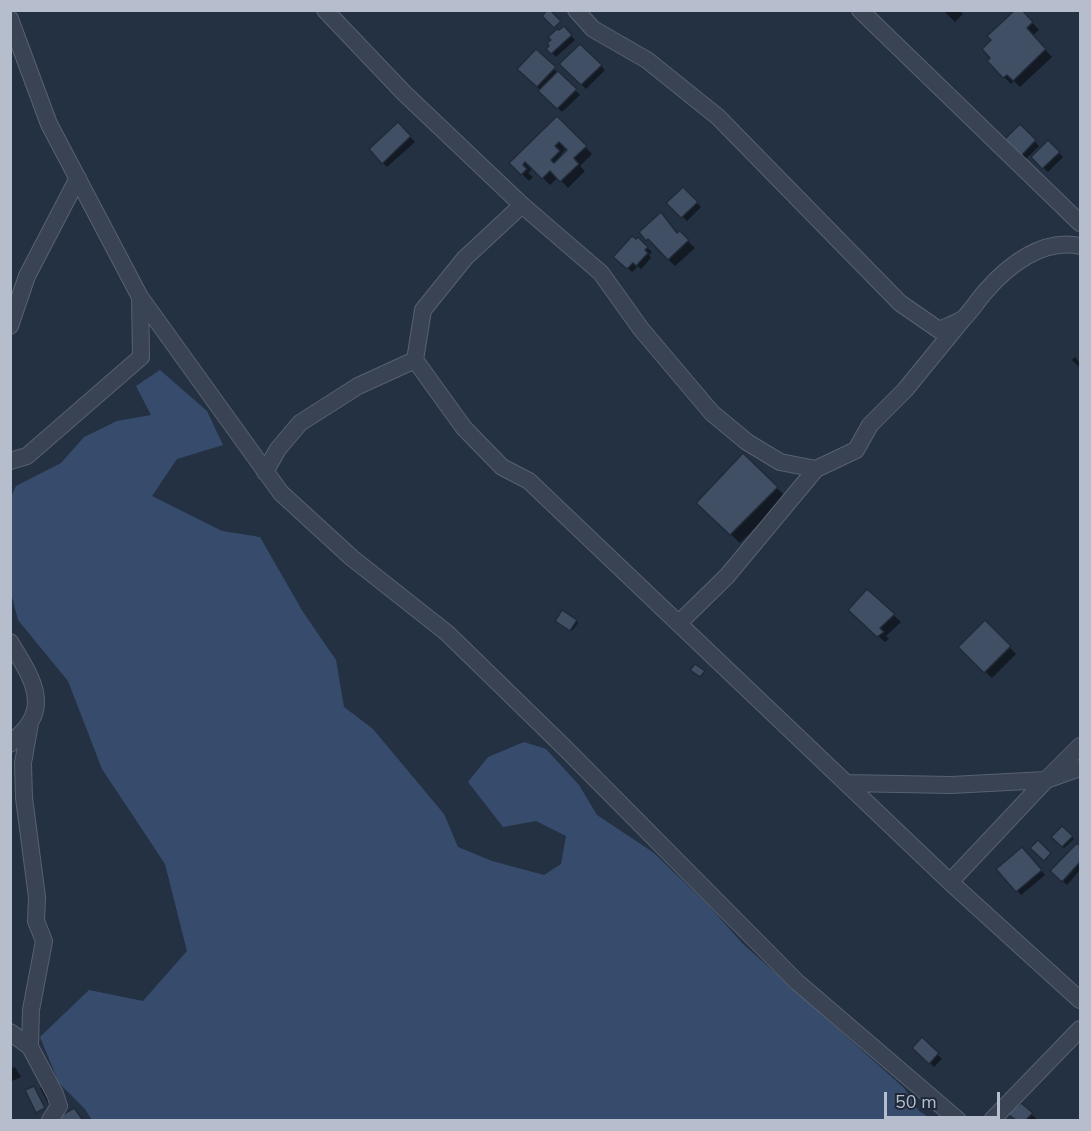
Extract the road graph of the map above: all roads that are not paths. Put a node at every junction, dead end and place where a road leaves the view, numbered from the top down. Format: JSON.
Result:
{"nodes":[{"id":1,"x":325,"y":10,"type":"edge"},
{"id":2,"x":576,"y":10,"type":"edge"},
{"id":3,"x":860,"y":10,"type":"edge"},
{"id":4,"x":10,"y":19,"type":"edge"},
{"id":5,"x":78,"y":178,"type":"junction"},
{"id":6,"x":522,"y":205,"type":"junction"},
{"id":7,"x":1080,"y":223,"type":"edge"},
{"id":8,"x":1080,"y":246,"type":"edge"},
{"id":9,"x":140,"y":297,"type":"junction"},
{"id":10,"x":963,"y":319,"type":"junction"},
{"id":11,"x":10,"y":326,"type":"edge"},
{"id":12,"x":415,"y":360,"type":"junction"},
{"id":13,"x":10,"y":461,"type":"edge"},
{"id":14,"x":816,"y":469,"type":"junction"},
{"id":15,"x":265,"y":472,"type":"junction"},
{"id":16,"x":679,"y":623,"type":"junction"},
{"id":17,"x":10,"y":642,"type":"edge"},
{"id":18,"x":30,"y":723,"type":"junction"},
{"id":19,"x":10,"y":744,"type":"edge"},
{"id":20,"x":1080,"y":746,"type":"edge"},
{"id":21,"x":1080,"y":768,"type":"edge"},
{"id":22,"x":1046,"y":780,"type":"junction"},
{"id":23,"x":846,"y":783,"type":"junction"},
{"id":24,"x":950,"y":882,"type":"junction"},
{"id":25,"x":1080,"y":1000,"type":"edge"},
{"id":26,"x":1080,"y":1029,"type":"edge"},
{"id":27,"x":10,"y":1032,"type":"edge"},
{"id":28,"x":30,"y":1047,"type":"junction"},
{"id":29,"x":50,"y":1120,"type":"edge"},
{"id":30,"x":958,"y":1120,"type":"edge"},
{"id":31,"x":992,"y":1120,"type":"edge"}],
"edges":[{"from":1,"to":6,"type":"street"},
{"from":2,"to":10,"type":"street"},
{"from":3,"to":7,"type":"street"},
{"from":4,"to":5,"type":"street"},
{"from":5,"to":9,"type":"street"},
{"from":5,"to":11,"type":"street"},
{"from":6,"to":12,"type":"street"},
{"from":6,"to":14,"type":"street"},
{"from":8,"to":10,"type":"street"},
{"from":9,"to":13,"type":"street"},
{"from":9,"to":15,"type":"street"},
{"from":10,"to":14,"type":"street"},
{"from":12,"to":15,"type":"street"},
{"from":12,"to":16,"type":"street"},
{"from":14,"to":16,"type":"street"},
{"from":15,"to":30,"type":"street"},
{"from":16,"to":23,"type":"street"},
{"from":17,"to":18,"type":"street"},
{"from":18,"to":19,"type":"street"},
{"from":18,"to":28,"type":"street"},
{"from":20,"to":22,"type":"street"},
{"from":21,"to":22,"type":"street"},
{"from":22,"to":23,"type":"street"},
{"from":22,"to":24,"type":"street"},
{"from":23,"to":24,"type":"street"},
{"from":24,"to":25,"type":"street"},
{"from":26,"to":31,"type":"street"},
{"from":27,"to":28,"type":"street"},
{"from":28,"to":29,"type":"street"}]}
